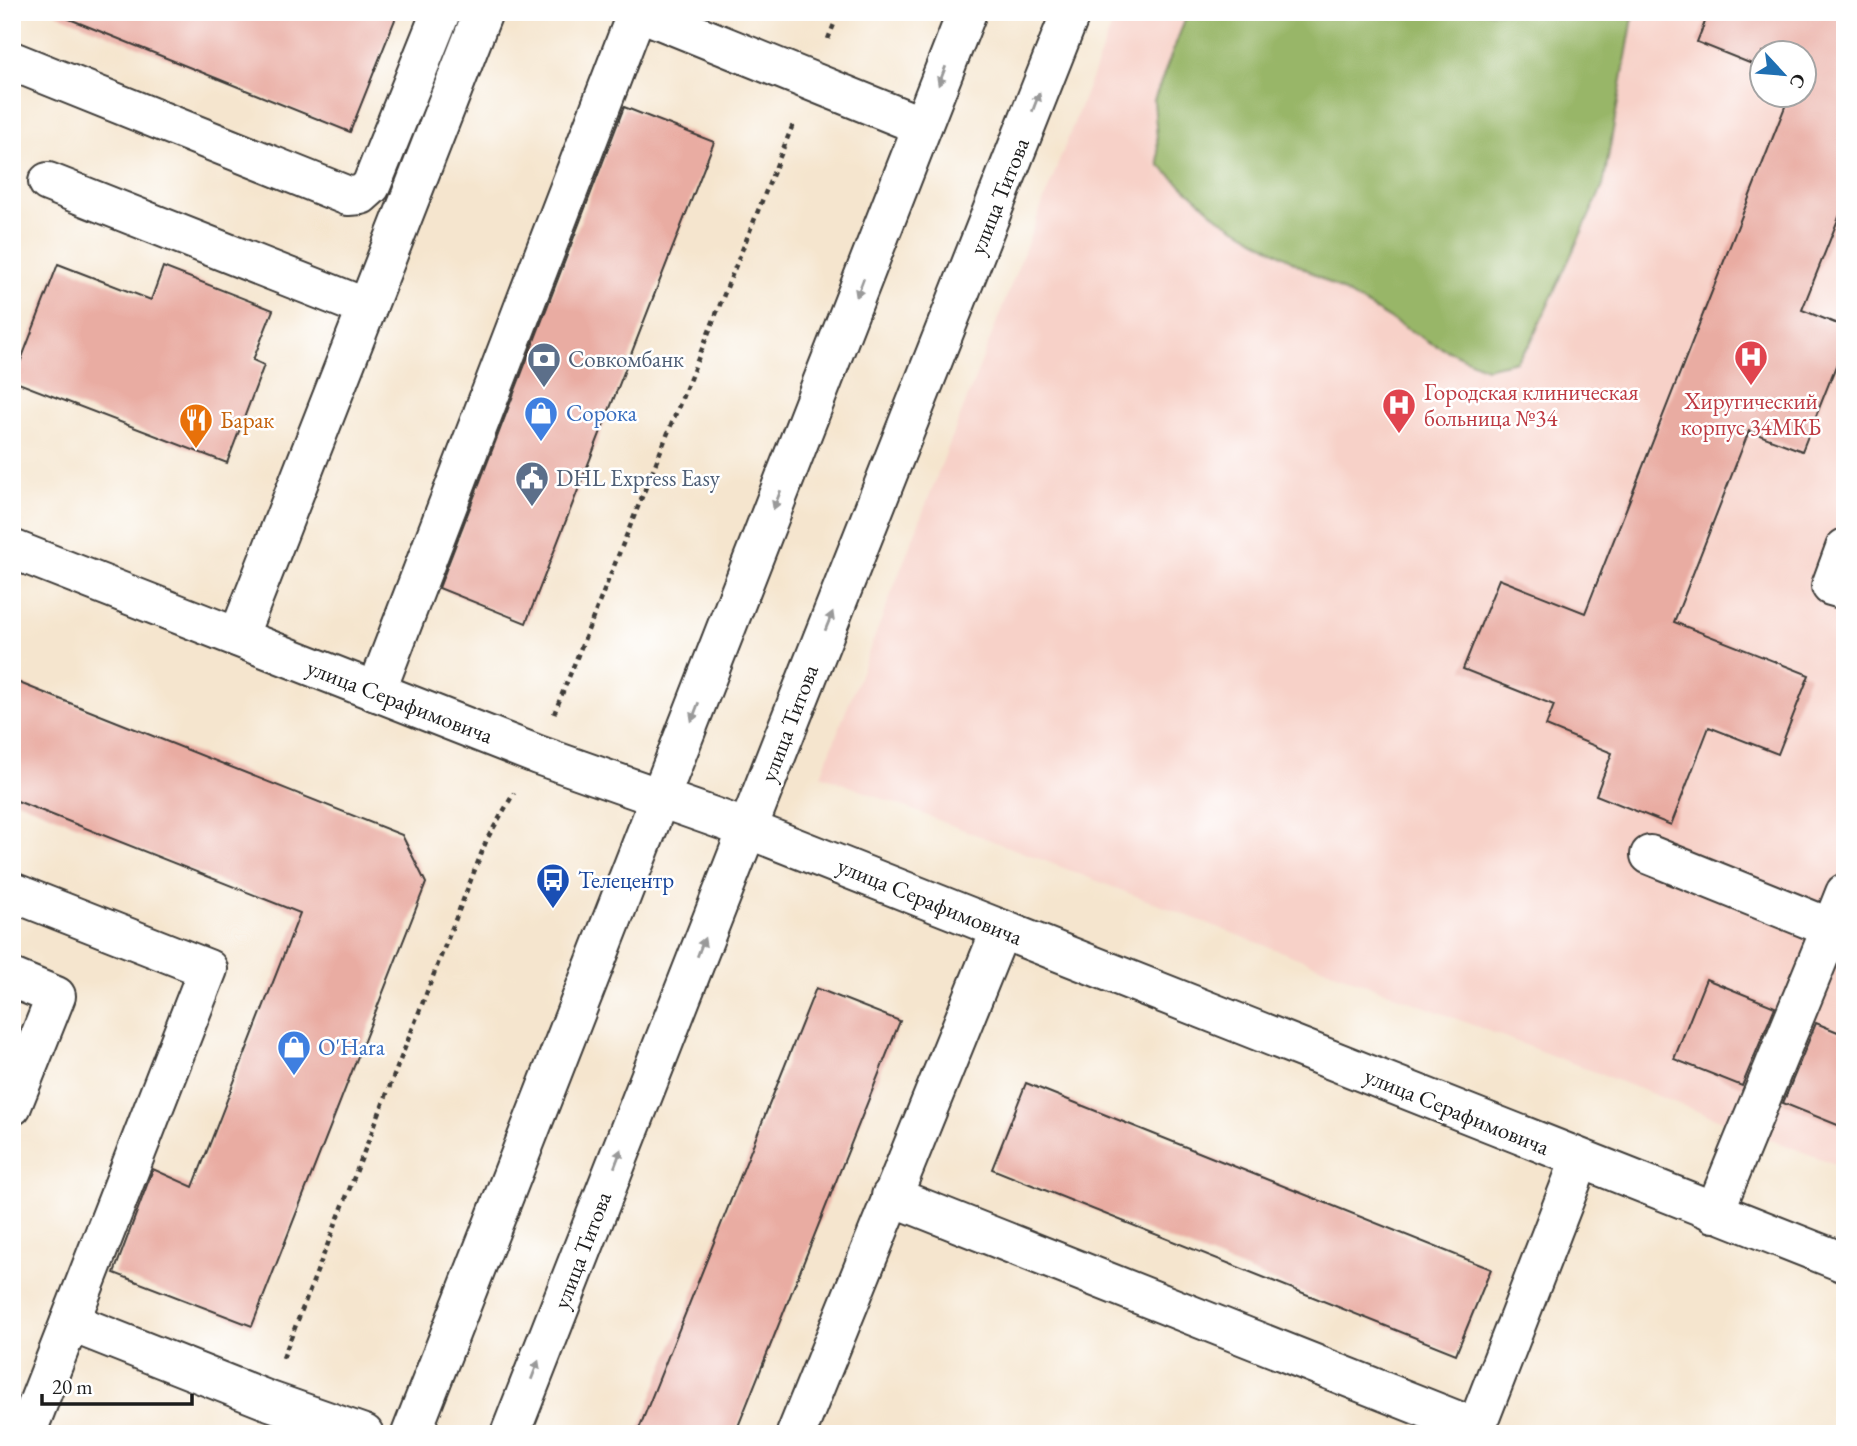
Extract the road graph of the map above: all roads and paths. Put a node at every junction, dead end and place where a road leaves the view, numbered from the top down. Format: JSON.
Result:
{"nodes":[{"id":1,"x":441,"y":12,"type":"edge"},
{"id":2,"x":483,"y":12,"type":"edge"},
{"id":3,"x":638,"y":12,"type":"edge"},
{"id":4,"x":839,"y":12,"type":"edge"},
{"id":5,"x":967,"y":12,"type":"edge"},
{"id":6,"x":1071,"y":12,"type":"edge"},
{"id":7,"x":12,"y":61,"type":"edge"},
{"id":8,"x":811,"y":81,"type":"junction"},
{"id":9,"x":922,"y":126,"type":"junction"},
{"id":10,"x":48,"y":182,"type":"dead end"},
{"id":11,"x":366,"y":308,"type":"junction"},
{"id":12,"x":1845,"y":548,"type":"edge"},
{"id":13,"x":12,"y":549,"type":"edge"},
{"id":14,"x":1845,"y":590,"type":"edge"},
{"id":15,"x":238,"y":637,"type":"junction"},
{"id":16,"x":376,"y":691,"type":"junction"},
{"id":17,"x":538,"y":755,"type":"junction"},
{"id":18,"x":661,"y":798,"type":"junction"},
{"id":19,"x":748,"y":829,"type":"junction"},
{"id":20,"x":1650,"y":855,"type":"dead end"},
{"id":21,"x":12,"y":892,"type":"edge"},
{"id":22,"x":1838,"y":911,"type":"edge"},
{"id":23,"x":1001,"y":929,"type":"junction"},
{"id":24,"x":12,"y":978,"type":"edge"},
{"id":25,"x":12,"y":1106,"type":"edge"},
{"id":26,"x":1580,"y":1160,"type":"junction"},
{"id":27,"x":891,"y":1196,"type":"junction"},
{"id":28,"x":1714,"y":1213,"type":"junction"},
{"id":29,"x":1845,"y":1263,"type":"edge"},
{"id":30,"x":70,"y":1322,"type":"junction"},
{"id":31,"x":267,"y":1400,"type":"junction"},
{"id":32,"x":26,"y":1434,"type":"edge"},
{"id":33,"x":364,"y":1434,"type":"edge"},
{"id":34,"x":411,"y":1434,"type":"edge"},
{"id":35,"x":510,"y":1434,"type":"edge"},
{"id":36,"x":796,"y":1434,"type":"edge"}],
"edges":[{"from":1,"to":7,"type":"main road"},
{"from":2,"to":11,"type":"main road"},
{"from":3,"to":8,"type":"main road"},
{"from":3,"to":16,"type":"main road"},
{"from":4,"to":8,"type":"path"},
{"from":5,"to":9,"type":"main road","one_way":true},
{"from":19,"to":6,"type":"main road","name":"улица Титова","one_way":true},
{"from":8,"to":9,"type":"main road"},
{"from":8,"to":17,"type":"path"},
{"from":9,"to":18,"type":"main road","one_way":true},
{"from":10,"to":11,"type":"main road"},
{"from":11,"to":15,"type":"main road"},
{"from":12,"to":14,"type":"main road"},
{"from":13,"to":15,"type":"main road","name":"улица Серафимовича"},
{"from":15,"to":16,"type":"main road","name":"улица Серафимовича"},
{"from":16,"to":17,"type":"main road","name":"улица Серафимовича"},
{"from":17,"to":18,"type":"main road","name":"улица Серафимовича"},
{"from":17,"to":31,"type":"path"},
{"from":18,"to":19,"type":"main road","name":"улица Серафимовича"},
{"from":18,"to":34,"type":"main road"},
{"from":19,"to":23,"type":"main road","name":"улица Серафимовича"},
{"from":35,"to":19,"type":"main road","name":"улица Титова","one_way":true},
{"from":20,"to":22,"type":"main road"},
{"from":21,"to":30,"type":"main road"},
{"from":22,"to":28,"type":"main road"},
{"from":23,"to":26,"type":"main road","name":"улица Серафимовича"},
{"from":23,"to":27,"type":"main road"},
{"from":24,"to":25,"type":"main road"},
{"from":26,"to":27,"type":"main road"},
{"from":26,"to":28,"type":"main road","name":"улица Серафимовича"},
{"from":27,"to":36,"type":"main road"},
{"from":28,"to":29,"type":"main road","name":"улица Серафимовича"},
{"from":30,"to":31,"type":"main road"},
{"from":30,"to":32,"type":"main road"},
{"from":31,"to":33,"type":"main road"}]}
